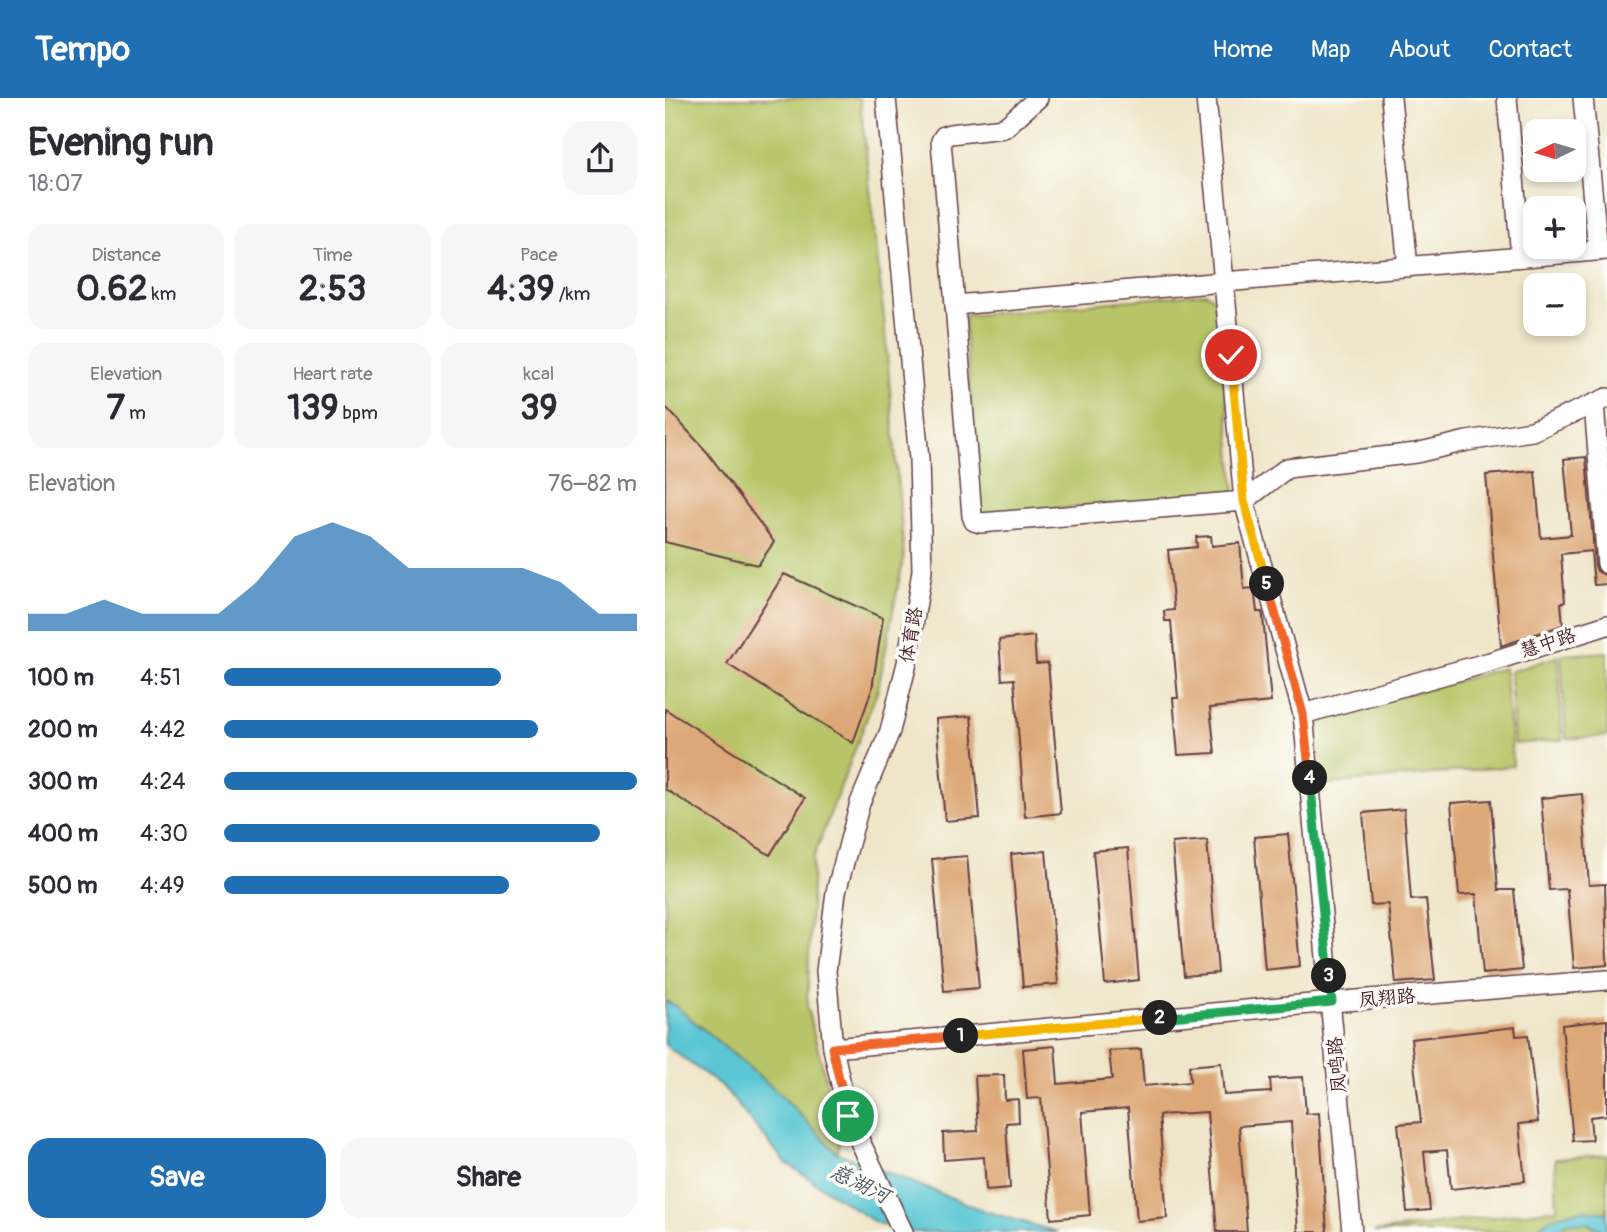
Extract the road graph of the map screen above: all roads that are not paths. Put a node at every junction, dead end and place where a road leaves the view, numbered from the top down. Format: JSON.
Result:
{"nodes":[{"id":1,"x":886,"y":98,"type":"edge"},
{"id":2,"x":1038,"y":98,"type":"edge"},
{"id":3,"x":1206,"y":98,"type":"edge"},
{"id":4,"x":1391,"y":98,"type":"edge"},
{"id":5,"x":1507,"y":98,"type":"edge"},
{"id":6,"x":1583,"y":98,"type":"edge"},
{"id":7,"x":1602,"y":251,"type":"edge"},
{"id":8,"x":1521,"y":257,"type":"junction"},
{"id":9,"x":1408,"y":267,"type":"junction"},
{"id":10,"x":1224,"y":282,"type":"junction"},
{"id":11,"x":955,"y":306,"type":"junction"},
{"id":12,"x":1600,"y":401,"type":"edge"},
{"id":13,"x":1244,"y":501,"type":"junction"},
{"id":14,"x":1607,"y":564,"type":"edge"},
{"id":15,"x":1607,"y":625,"type":"edge"},
{"id":16,"x":1303,"y":714,"type":"junction"},
{"id":17,"x":1607,"y":980,"type":"edge"},
{"id":18,"x":1332,"y":1002,"type":"junction"},
{"id":19,"x":832,"y":1048,"type":"junction"},
{"id":20,"x":903,"y":1232,"type":"edge"},
{"id":21,"x":1352,"y":1232,"type":"edge"}],
"edges":[{"from":1,"to":19,"type":"street","name":"体育路"},
{"from":2,"to":11,"type":"street"},
{"from":3,"to":10,"type":"street","name":"凤鸣路"},
{"from":4,"to":9,"type":"street"},
{"from":5,"to":8,"type":"street"},
{"from":6,"to":7,"type":"street"},
{"from":7,"to":8,"type":"street"},
{"from":8,"to":9,"type":"street"},
{"from":9,"to":10,"type":"street"},
{"from":10,"to":11,"type":"street"},
{"from":10,"to":13,"type":"street","name":"凤鸣路"},
{"from":11,"to":13,"type":"street"},
{"from":12,"to":13,"type":"street"},
{"from":12,"to":14,"type":"street"},
{"from":13,"to":16,"type":"street","name":"凤鸣路"},
{"from":15,"to":16,"type":"street","name":"慧中路"},
{"from":16,"to":18,"type":"street","name":"凤鸣路"},
{"from":17,"to":18,"type":"street","name":"凤翔路"},
{"from":18,"to":19,"type":"street","name":"凤翔路"},
{"from":18,"to":21,"type":"street","name":"凤鸣路"},
{"from":19,"to":20,"type":"street","name":"体育路"}]}
